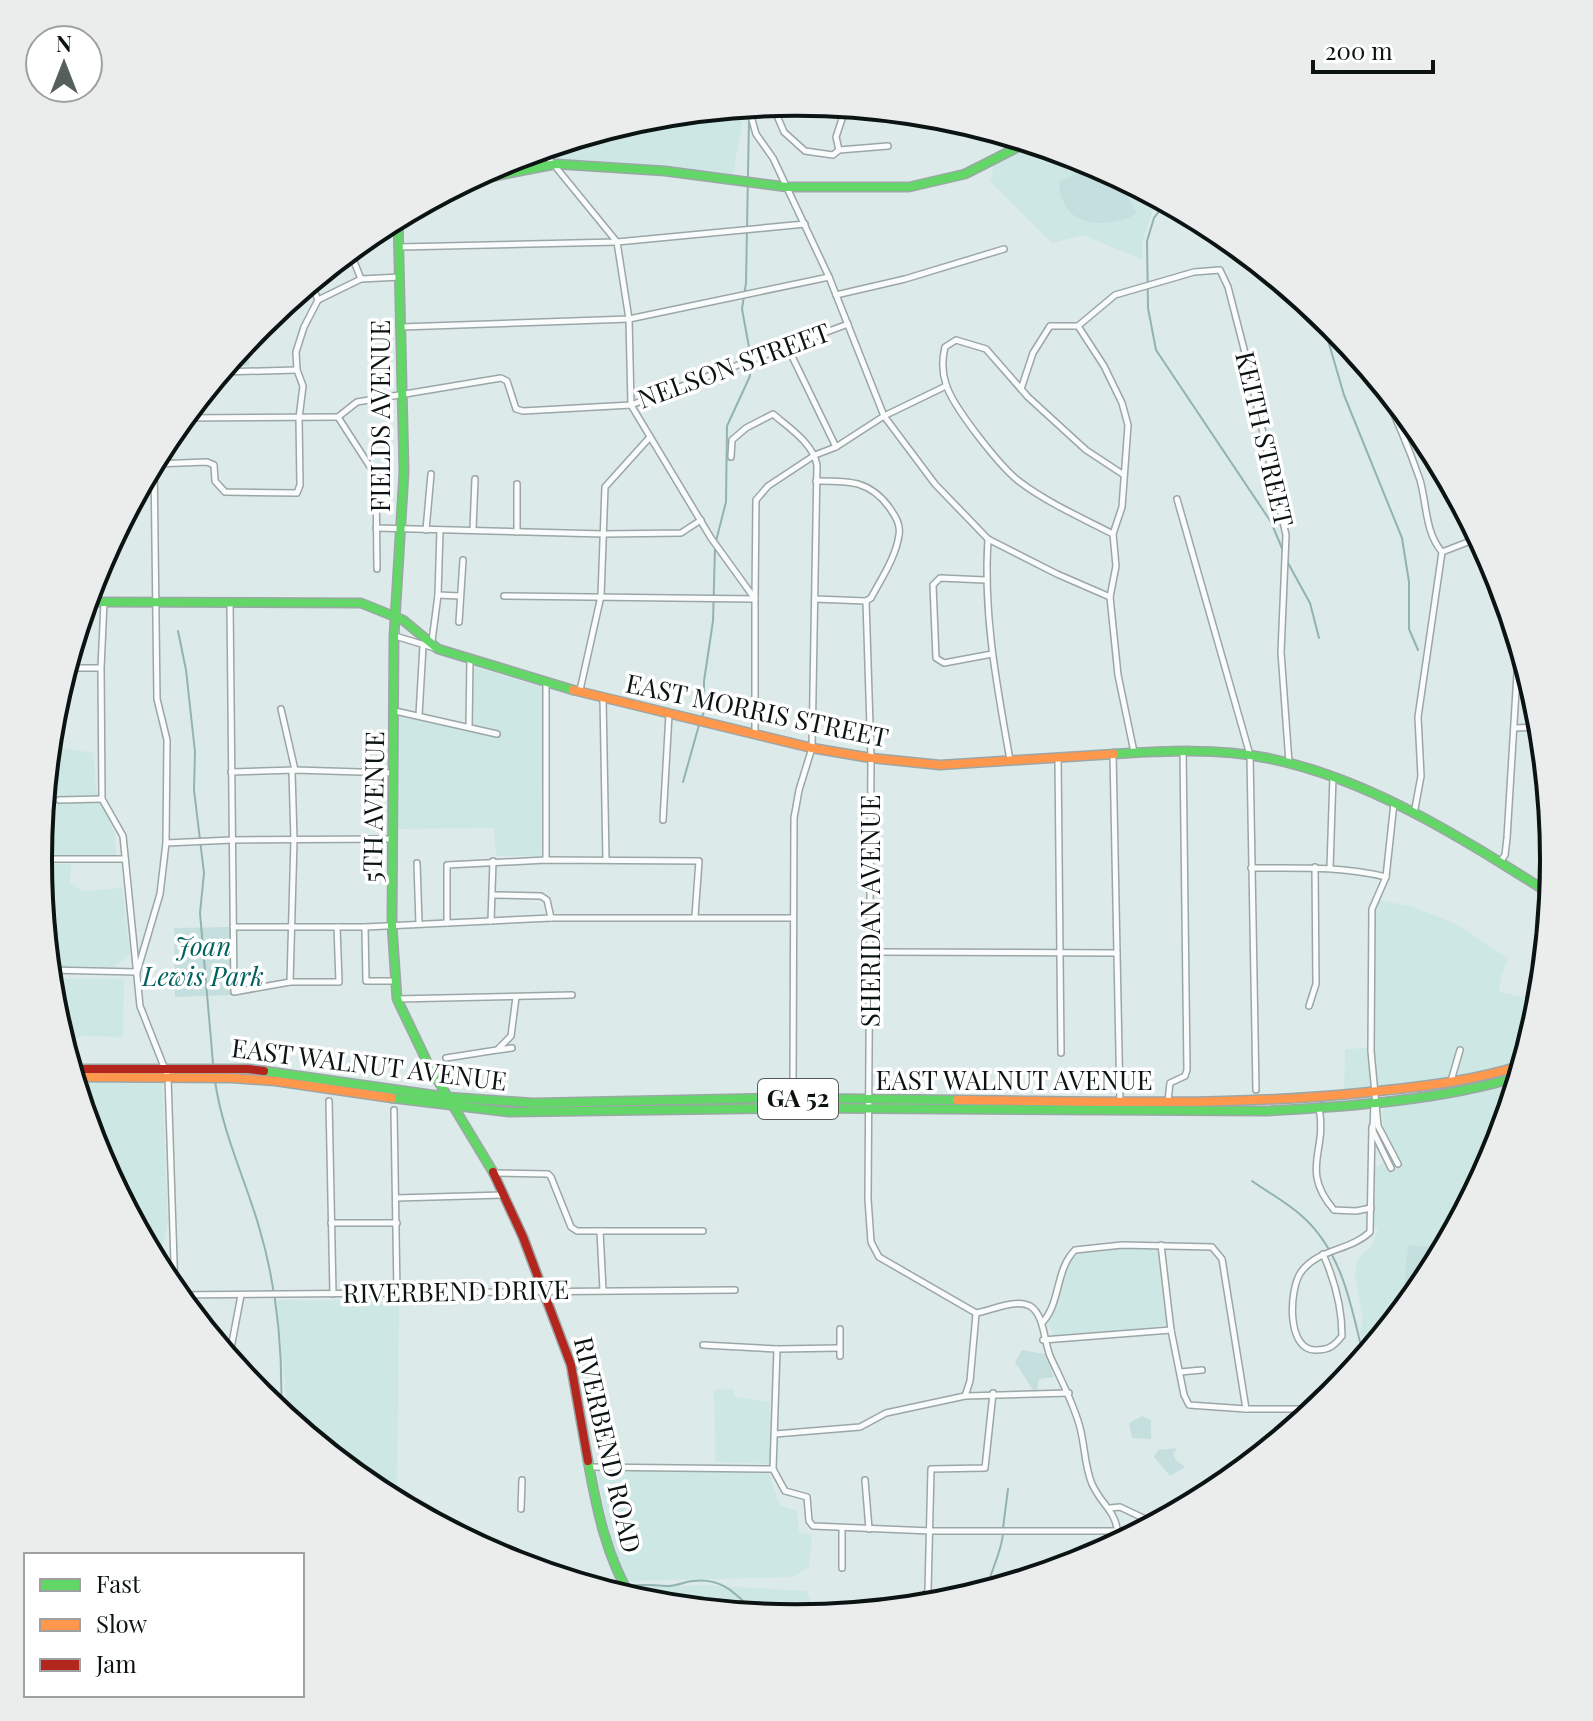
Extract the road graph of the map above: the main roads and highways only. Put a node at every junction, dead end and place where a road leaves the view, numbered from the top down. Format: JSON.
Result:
{"nodes":[{"id":1,"x":1015,"y":149,"type":"edge"},
{"id":2,"x":514,"y":172,"type":"edge"},
{"id":3,"x":399,"y":231,"type":"edge"},
{"id":4,"x":99,"y":602,"type":"edge"},
{"id":5,"x":394,"y":615,"type":"junction"},
{"id":6,"x":1540,"y":887,"type":"edge"},
{"id":7,"x":397,"y":999,"type":"joint"},
{"id":8,"x":1511,"y":1068,"type":"edge"},
{"id":9,"x":82,"y":1069,"type":"edge"},
{"id":10,"x":166,"y":1072,"type":"junction"},
{"id":11,"x":84,"y":1076,"type":"edge"},
{"id":12,"x":1507,"y":1081,"type":"edge"},
{"id":13,"x":447,"y":1097,"type":"junction"},
{"id":14,"x":1374,"y":1097,"type":"junction"},
{"id":15,"x":709,"y":1099,"type":"junction"},
{"id":16,"x":870,"y":1105,"type":"junction"},
{"id":17,"x":454,"y":1107,"type":"junction"},
{"id":18,"x":1120,"y":1107,"type":"junction"},
{"id":19,"x":709,"y":1109,"type":"junction"},
{"id":20,"x":623,"y":1584,"type":"edge"}],
"edges":[{"from":1,"to":2,"type":"main road"},
{"from":3,"to":5,"type":"main road","name":"FIELDS AVENUE"},
{"from":4,"to":5,"type":"main road","name":"EAST MORRIS STREET"},
{"from":5,"to":6,"type":"main road","name":"EAST MORRIS STREET"},
{"from":5,"to":7,"type":"main road","name":"5TH AVENUE"},
{"from":7,"to":13,"type":"main road","name":"RIVERBEND ROAD"},
{"from":8,"to":14,"type":"main road","name":"EAST WALNUT AVENUE","number":"GA 52"},
{"from":9,"to":10,"type":"main road","name":"EAST WALNUT AVENUE","number":"GA 52"},
{"from":10,"to":11,"type":"main road","name":"EAST WALNUT AVENUE","number":"GA 52"},
{"from":10,"to":13,"type":"main road","name":"EAST WALNUT AVENUE","number":"GA 52"},
{"from":10,"to":17,"type":"main road","name":"EAST WALNUT AVENUE","number":"GA 52"},
{"from":12,"to":14,"type":"main road","name":"EAST WALNUT AVENUE","number":"GA 52"},
{"from":13,"to":15,"type":"main road","name":"EAST WALNUT AVENUE","number":"GA 52"},
{"from":13,"to":17,"type":"main road","name":"RIVERBEND ROAD"},
{"from":14,"to":18,"type":"main road","name":"EAST WALNUT AVENUE","number":"GA 52"},
{"from":14,"to":18,"type":"main road","name":"EAST WALNUT AVENUE","number":"GA 52"},
{"from":15,"to":16,"type":"main road","name":"EAST WALNUT AVENUE","number":"GA 52"},
{"from":15,"to":19,"type":"main road"},
{"from":16,"to":18,"type":"main road","name":"EAST WALNUT AVENUE","number":"GA 52"},
{"from":16,"to":19,"type":"main road","name":"EAST WALNUT AVENUE","number":"GA 52"},
{"from":17,"to":19,"type":"main road","name":"EAST WALNUT AVENUE","number":"GA 52"},
{"from":17,"to":20,"type":"main road","name":"RIVERBEND ROAD"}]}
